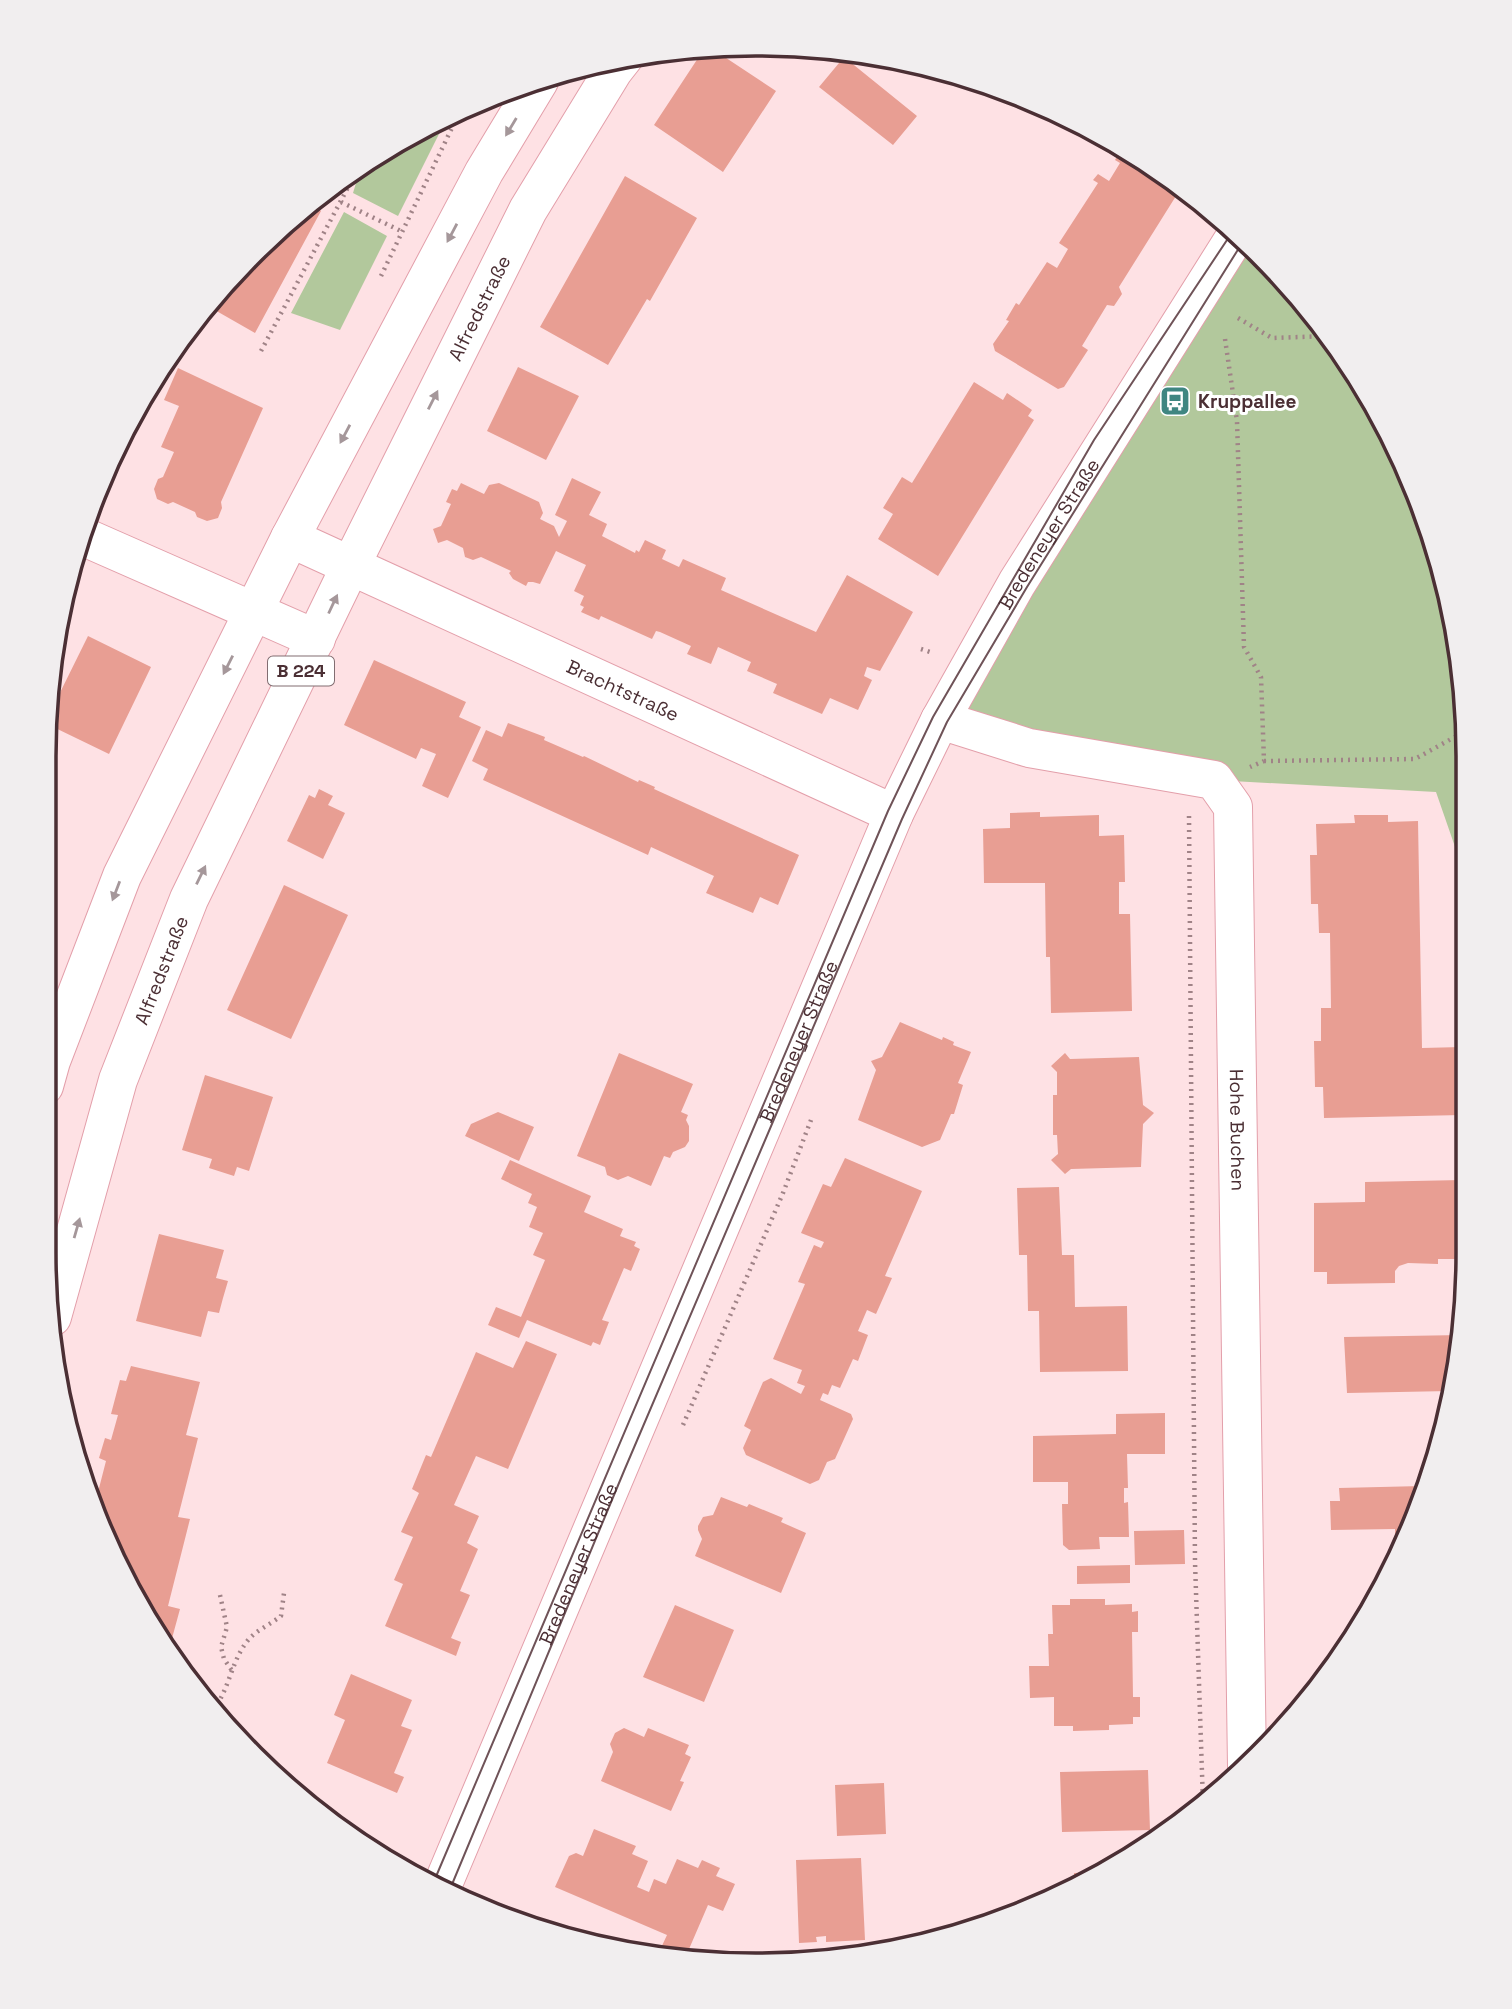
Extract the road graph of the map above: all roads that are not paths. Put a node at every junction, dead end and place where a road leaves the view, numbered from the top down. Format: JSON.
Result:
{"nodes":[{"id":1,"x":613,"y":70,"type":"edge"},
{"id":2,"x":532,"y":93,"type":"edge"},
{"id":3,"x":1232,"y":243,"type":"edge"},
{"id":4,"x":290,"y":538,"type":"junction"},
{"id":5,"x":90,"y":540,"type":"edge"},
{"id":6,"x":350,"y":567,"type":"junction"},
{"id":7,"x":255,"y":611,"type":"junction"},
{"id":8,"x":316,"y":639,"type":"junction"},
{"id":9,"x":940,"y":720,"type":"junction"},
{"id":10,"x":894,"y":814,"type":"junction"},
{"id":11,"x":56,"y":1048,"type":"edge"},
{"id":12,"x":57,"y":1299,"type":"edge"},
{"id":13,"x":1247,"y":1752,"type":"edge"},
{"id":14,"x":445,"y":1880,"type":"edge"}],
"edges":[{"from":6,"to":1,"type":"street","name":"Alfredstraße","number":"B 224","one_way":true},
{"from":2,"to":4,"type":"street","one_way":true},
{"from":3,"to":9,"type":"street","name":"Bredeneyer Straße"},
{"from":4,"to":6,"type":"street"},
{"from":4,"to":7,"type":"street"},
{"from":5,"to":7,"type":"street"},
{"from":8,"to":6,"type":"street","name":"Alfredstraße","number":"B 224","one_way":true},
{"from":6,"to":10,"type":"street","name":"Brachtstraße"},
{"from":7,"to":8,"type":"street"},
{"from":7,"to":11,"type":"street","one_way":true},
{"from":12,"to":8,"type":"street","name":"Alfredstraße","number":"B 224","one_way":true},
{"from":9,"to":10,"type":"street","name":"Bredeneyer Straße"},
{"from":9,"to":13,"type":"street","name":"Hohe Buchen"},
{"from":10,"to":14,"type":"street","name":"Bredeneyer Straße"}]}
